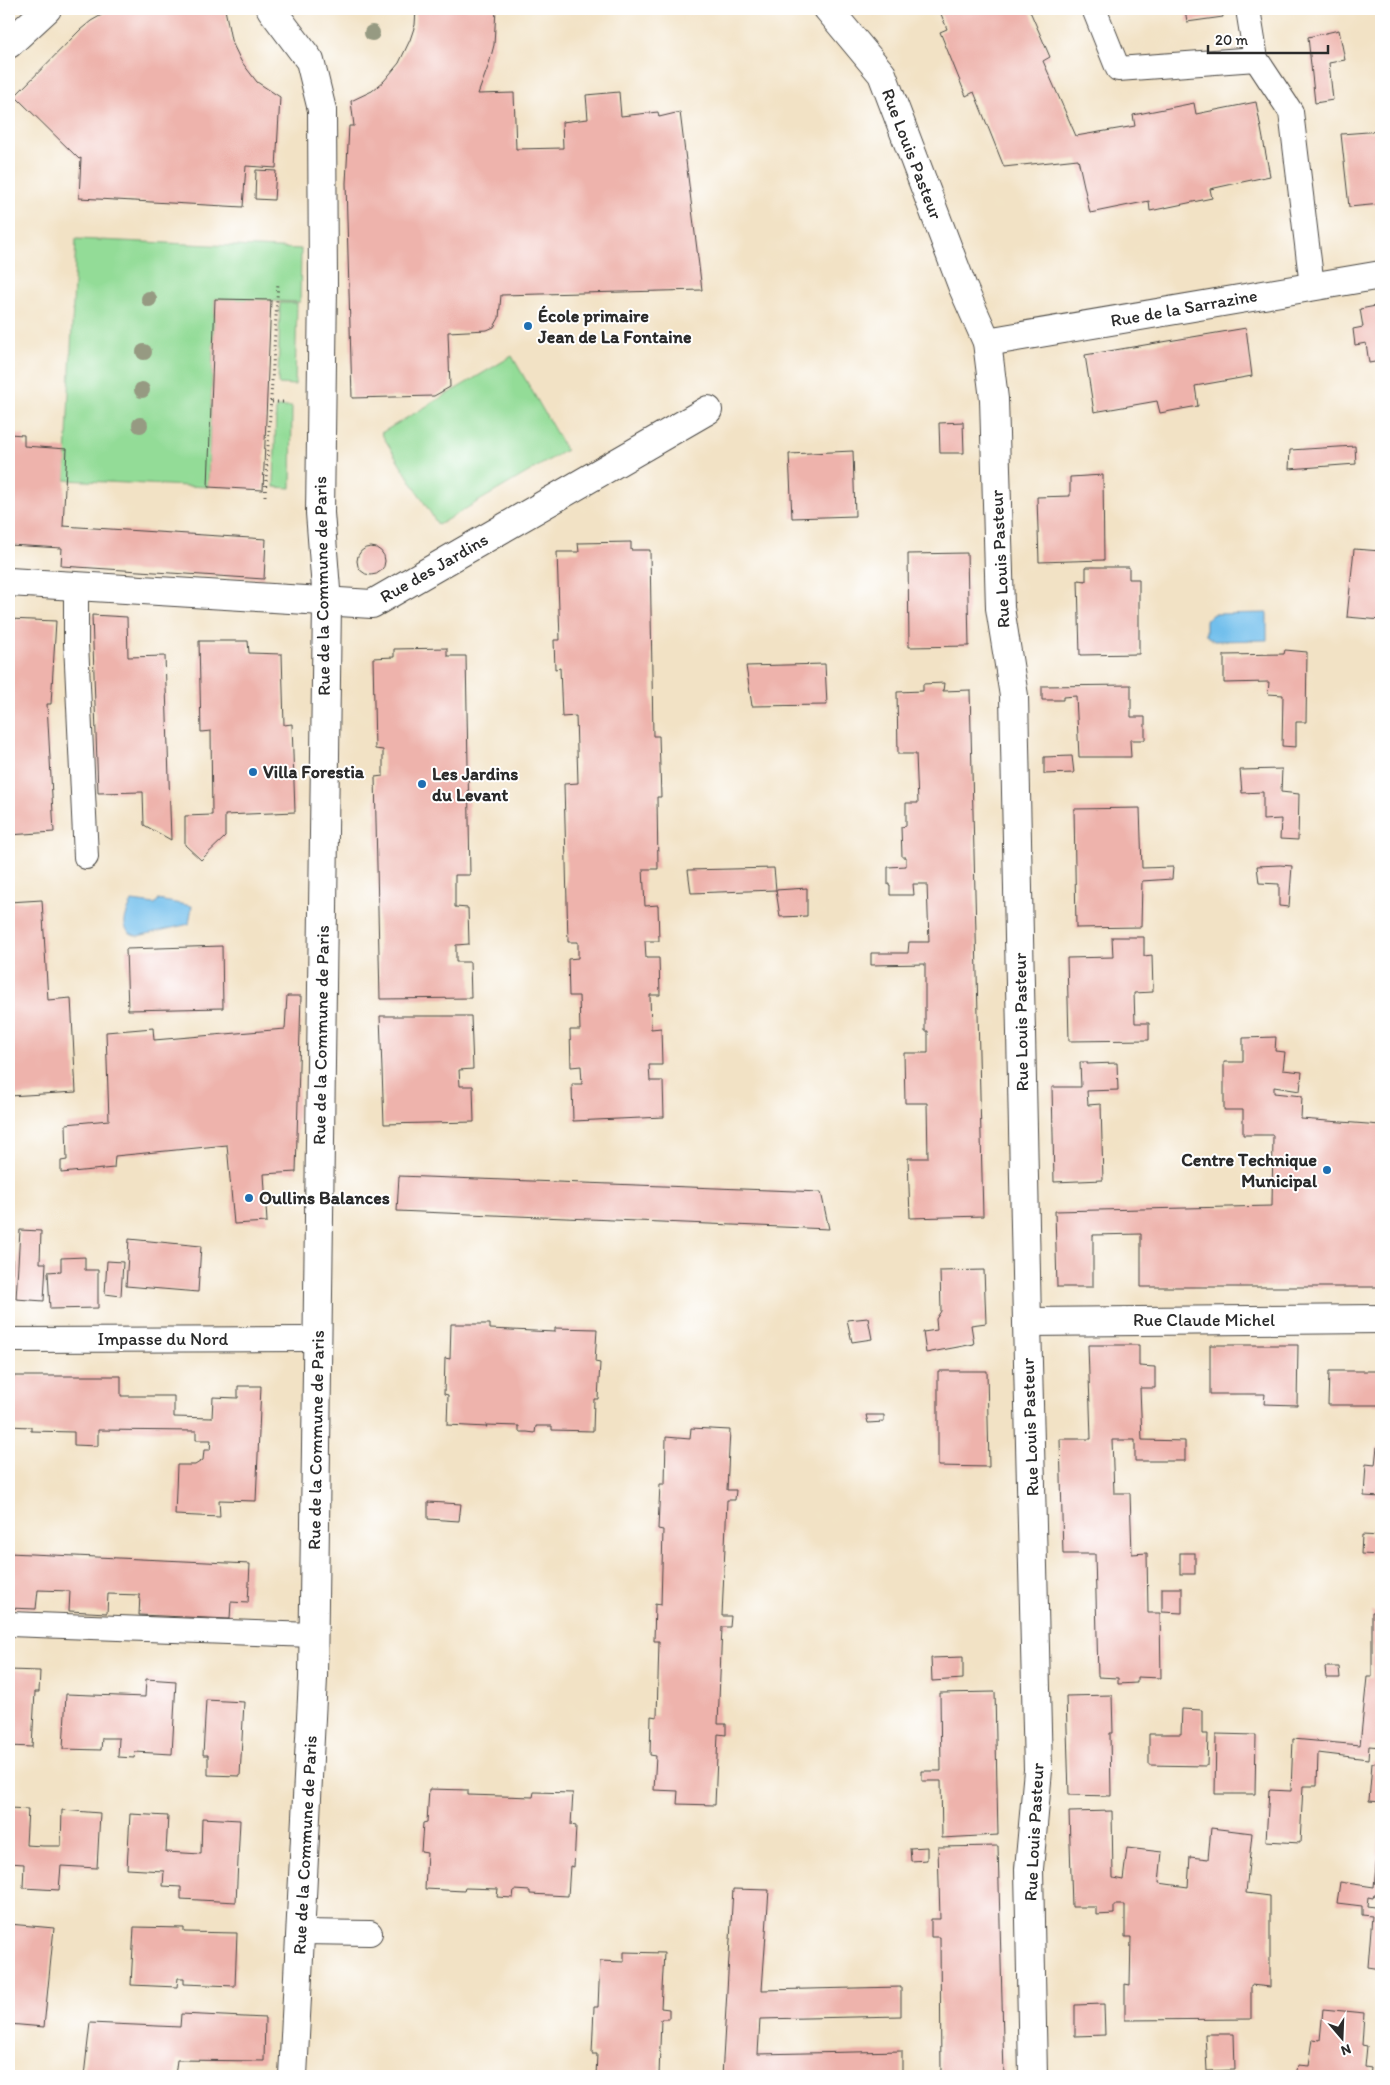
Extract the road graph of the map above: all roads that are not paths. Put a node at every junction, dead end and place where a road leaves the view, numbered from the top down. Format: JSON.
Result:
{"nodes":[{"id":1,"x":47,"y":9,"type":"edge"},
{"id":2,"x":271,"y":9,"type":"edge"},
{"id":3,"x":828,"y":9,"type":"edge"},
{"id":4,"x":1094,"y":9,"type":"edge"},
{"id":5,"x":1248,"y":9,"type":"edge"},
{"id":6,"x":9,"y":44,"type":"edge"},
{"id":7,"x":1256,"y":59,"type":"junction"},
{"id":8,"x":1381,"y":275,"type":"edge"},
{"id":9,"x":1312,"y":286,"type":"junction"},
{"id":10,"x":987,"y":342,"type":"junction"},
{"id":11,"x":708,"y":410,"type":"dead end"},
{"id":12,"x":9,"y":582,"type":"edge"},
{"id":13,"x":76,"y":586,"type":"junction"},
{"id":14,"x":327,"y":602,"type":"junction"},
{"id":15,"x":86,"y":856,"type":"dead end"},
{"id":16,"x":1381,"y":1319,"type":"edge"},
{"id":17,"x":1027,"y":1322,"type":"junction"},
{"id":18,"x":317,"y":1339,"type":"junction"},
{"id":19,"x":9,"y":1340,"type":"edge"},
{"id":20,"x":9,"y":1624,"type":"edge"},
{"id":21,"x":313,"y":1635,"type":"junction"},
{"id":22,"x":301,"y":1932,"type":"junction"},
{"id":23,"x":370,"y":1933,"type":"dead end"},
{"id":24,"x":293,"y":2076,"type":"edge"},
{"id":25,"x":1033,"y":2076,"type":"edge"}],
"edges":[{"from":1,"to":6,"type":"street"},
{"from":2,"to":14,"type":"street","name":"Rue de la Commune de Paris"},
{"from":3,"to":10,"type":"street","name":"Rue Louis Pasteur"},
{"from":4,"to":7,"type":"lane"},
{"from":5,"to":7,"type":"lane"},
{"from":7,"to":9,"type":"lane"},
{"from":8,"to":9,"type":"street","name":"Rue de la Sarrazine"},
{"from":9,"to":10,"type":"street","name":"Rue de la Sarrazine"},
{"from":10,"to":17,"type":"street","name":"Rue Louis Pasteur"},
{"from":11,"to":14,"type":"street","name":"Rue des Jardins"},
{"from":12,"to":13,"type":"street","name":"Rue des Jardins"},
{"from":13,"to":14,"type":"street","name":"Rue des Jardins"},
{"from":13,"to":15,"type":"lane"},
{"from":14,"to":18,"type":"street","name":"Rue de la Commune de Paris"},
{"from":16,"to":17,"type":"street","name":"Rue Claude Michel"},
{"from":17,"to":25,"type":"street","name":"Rue Louis Pasteur"},
{"from":18,"to":19,"type":"lane","name":"Impasse du Nord"},
{"from":18,"to":21,"type":"street","name":"Rue de la Commune de Paris"},
{"from":20,"to":21,"type":"lane"},
{"from":21,"to":22,"type":"street","name":"Rue de la Commune de Paris"},
{"from":22,"to":23,"type":"lane"},
{"from":22,"to":24,"type":"street","name":"Rue de la Commune de Paris"}]}
